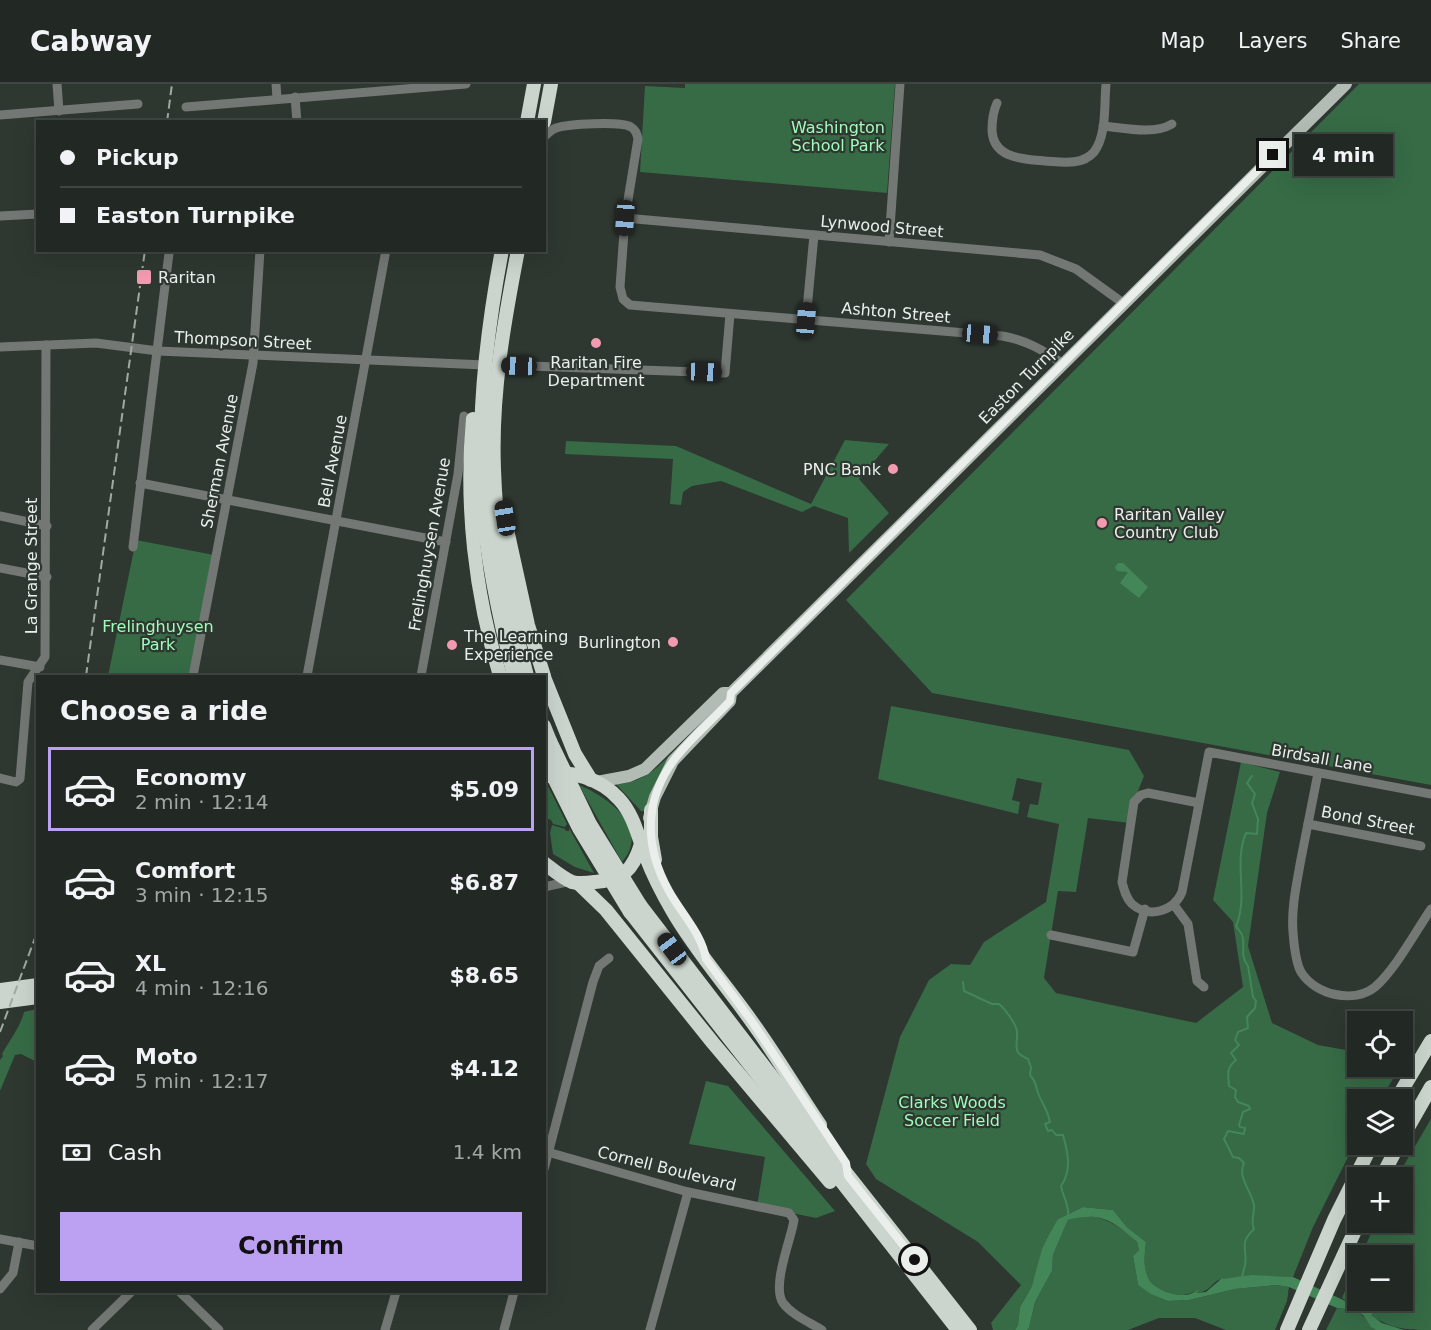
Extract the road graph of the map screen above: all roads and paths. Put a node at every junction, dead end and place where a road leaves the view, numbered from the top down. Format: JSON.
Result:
{"nodes":[{"id":1,"x":57,"y":84,"type":"edge"},
{"id":2,"x":276,"y":84,"type":"edge"},
{"id":3,"x":466,"y":84,"type":"edge"},
{"id":4,"x":534,"y":84,"type":"edge"},
{"id":5,"x":557,"y":84,"type":"edge"},
{"id":6,"x":900,"y":84,"type":"edge"},
{"id":7,"x":1106,"y":84,"type":"edge"},
{"id":8,"x":1346,"y":84,"type":"edge"},
{"id":9,"x":405,"y":86,"type":"edge"},
{"id":10,"x":549,"y":96,"type":"edge"},
{"id":11,"x":295,"y":97,"type":"junction"},
{"id":12,"x":277,"y":98,"type":"junction"},
{"id":13,"x":997,"y":103,"type":"dead end"},
{"id":14,"x":138,"y":105,"type":"dead end"},
{"id":15,"x":186,"y":107,"type":"dead end"},
{"id":16,"x":59,"y":111,"type":"junction"},
{"id":17,"x":0,"y":115,"type":"edge"},
{"id":18,"x":297,"y":120,"type":"edge"},
{"id":19,"x":527,"y":120,"type":"edge"},
{"id":20,"x":544,"y":120,"type":"edge"},
{"id":21,"x":1172,"y":124,"type":"dead end"},
{"id":22,"x":563,"y":126,"type":"junction"},
{"id":23,"x":1103,"y":126,"type":"junction"},
{"id":24,"x":546,"y":135,"type":"edge"},
{"id":25,"x":36,"y":214,"type":"edge"},
{"id":26,"x":0,"y":216,"type":"edge"},
{"id":27,"x":625,"y":218,"type":"junction"},
{"id":28,"x":814,"y":235,"type":"junction"},
{"id":29,"x":889,"y":242,"type":"junction"},
{"id":30,"x":260,"y":252,"type":"edge"},
{"id":31,"x":386,"y":252,"type":"edge"},
{"id":32,"x":502,"y":252,"type":"edge"},
{"id":33,"x":518,"y":252,"type":"edge"},
{"id":34,"x":169,"y":253,"type":"dead end"},
{"id":35,"x":1123,"y":303,"type":"junction"},
{"id":36,"x":730,"y":314,"type":"junction"},
{"id":37,"x":806,"y":320,"type":"junction"},
{"id":38,"x":46,"y":345,"type":"junction"},
{"id":39,"x":0,"y":347,"type":"edge"},
{"id":40,"x":158,"y":351,"type":"junction"},
{"id":41,"x":254,"y":356,"type":"junction"},
{"id":42,"x":366,"y":360,"type":"junction"},
{"id":43,"x":484,"y":364,"type":"junction"},
{"id":44,"x":1063,"y":364,"type":"junction"},
{"id":45,"x":499,"y":365,"type":"junction"},
{"id":46,"x":464,"y":416,"type":"dead end"},
{"id":47,"x":494,"y":424,"type":"junction"},
{"id":48,"x":141,"y":483,"type":"junction"},
{"id":49,"x":227,"y":500,"type":"junction"},
{"id":50,"x":0,"y":516,"type":"edge"},
{"id":51,"x":336,"y":520,"type":"junction"},
{"id":52,"x":47,"y":526,"type":"junction"},
{"id":53,"x":446,"y":542,"type":"junction"},
{"id":54,"x":133,"y":547,"type":"dead end"},
{"id":55,"x":0,"y":568,"type":"edge"},
{"id":56,"x":47,"y":577,"type":"junction"},
{"id":57,"x":0,"y":660,"type":"edge"},
{"id":58,"x":40,"y":667,"type":"junction"},
{"id":59,"x":193,"y":675,"type":"edge"},
{"id":60,"x":307,"y":675,"type":"edge"},
{"id":61,"x":421,"y":675,"type":"edge"},
{"id":62,"x":500,"y":675,"type":"edge"},
{"id":63,"x":514,"y":675,"type":"edge"},
{"id":64,"x":527,"y":675,"type":"edge"},
{"id":65,"x":543,"y":675,"type":"edge"},
{"id":66,"x":546,"y":682,"type":"edge"},
{"id":67,"x":731,"y":693,"type":"junction"},
{"id":68,"x":546,"y":731,"type":"edge"},
{"id":69,"x":546,"y":762,"type":"edge"},
{"id":70,"x":1318,"y":773,"type":"junction"},
{"id":71,"x":546,"y":776,"type":"edge"},
{"id":72,"x":0,"y":778,"type":"edge"},
{"id":73,"x":594,"y":781,"type":"junction"},
{"id":74,"x":1431,"y":794,"type":"edge"},
{"id":75,"x":1199,"y":803,"type":"junction"},
{"id":76,"x":651,"y":810,"type":"junction"},
{"id":77,"x":1308,"y":824,"type":"junction"},
{"id":78,"x":641,"y":844,"type":"junction"},
{"id":79,"x":1421,"y":846,"type":"dead end"},
{"id":80,"x":546,"y":864,"type":"edge"},
{"id":81,"x":574,"y":882,"type":"junction"},
{"id":82,"x":546,"y":887,"type":"edge"},
{"id":83,"x":1174,"y":905,"type":"junction"},
{"id":84,"x":635,"y":908,"type":"junction"},
{"id":85,"x":1145,"y":909,"type":"junction"},
{"id":86,"x":1431,"y":909,"type":"edge"},
{"id":87,"x":1051,"y":935,"type":"dead end"},
{"id":88,"x":609,"y":958,"type":"dead end"},
{"id":89,"x":706,"y":959,"type":"junction"},
{"id":90,"x":36,"y":985,"type":"edge"},
{"id":91,"x":1204,"y":987,"type":"dead end"},
{"id":92,"x":0,"y":990,"type":"edge"},
{"id":93,"x":36,"y":997,"type":"edge"},
{"id":94,"x":0,"y":1002,"type":"edge"},
{"id":95,"x":1431,"y":1041,"type":"edge"},
{"id":96,"x":1431,"y":1087,"type":"edge"},
{"id":97,"x":1403,"y":1089,"type":"edge"},
{"id":98,"x":1413,"y":1119,"type":"edge"},
{"id":99,"x":546,"y":1152,"type":"edge"},
{"id":100,"x":1367,"y":1155,"type":"edge"},
{"id":101,"x":848,"y":1176,"type":"junction"},
{"id":102,"x":688,"y":1192,"type":"junction"},
{"id":103,"x":1354,"y":1233,"type":"edge"},
{"id":104,"x":0,"y":1239,"type":"edge"},
{"id":105,"x":19,"y":1242,"type":"junction"},
{"id":106,"x":36,"y":1246,"type":"edge"},
{"id":107,"x":900,"y":1257,"type":"junction"},
{"id":108,"x":0,"y":1289,"type":"edge"},
{"id":109,"x":129,"y":1293,"type":"edge"},
{"id":110,"x":181,"y":1293,"type":"edge"},
{"id":111,"x":396,"y":1293,"type":"edge"},
{"id":112,"x":514,"y":1293,"type":"edge"},
{"id":113,"x":92,"y":1330,"type":"edge"},
{"id":114,"x":219,"y":1330,"type":"edge"},
{"id":115,"x":385,"y":1330,"type":"edge"},
{"id":116,"x":504,"y":1330,"type":"edge"},
{"id":117,"x":650,"y":1330,"type":"edge"},
{"id":118,"x":822,"y":1330,"type":"edge"},
{"id":119,"x":958,"y":1330,"type":"edge"},
{"id":120,"x":970,"y":1330,"type":"edge"},
{"id":121,"x":1287,"y":1330,"type":"edge"},
{"id":122,"x":1309,"y":1330,"type":"edge"}],
"edges":[{"from":1,"to":16,"type":"street"},
{"from":2,"to":12,"type":"street"},
{"from":3,"to":9,"type":"street"},
{"from":4,"to":19,"type":"highway"},
{"from":5,"to":10,"type":"highway"},
{"from":6,"to":29,"type":"street"},
{"from":7,"to":23,"type":"street"},
{"from":8,"to":35,"type":"main road","name":"Easton Turnpike"},
{"from":9,"to":11,"type":"street"},
{"from":10,"to":20,"type":"highway"},
{"from":10,"to":22,"type":"street"},
{"from":11,"to":12,"type":"street"},
{"from":11,"to":18,"type":"street"},
{"from":12,"to":15,"type":"street"},
{"from":13,"to":23,"type":"street"},
{"from":14,"to":16,"type":"street"},
{"from":16,"to":17,"type":"street"},
{"from":21,"to":23,"type":"street"},
{"from":22,"to":24,"type":"street"},
{"from":22,"to":27,"type":"street"},
{"from":25,"to":26,"type":"street"},
{"from":27,"to":28,"type":"street","name":"Lynwood Street"},
{"from":27,"to":36,"type":"street","name":"Ashton Street"},
{"from":28,"to":29,"type":"street","name":"Lynwood Street"},
{"from":28,"to":37,"type":"street"},
{"from":29,"to":35,"type":"street","name":"Lynwood Street"},
{"from":30,"to":41,"type":"street","name":"Sherman Avenue"},
{"from":31,"to":42,"type":"street","name":"Bell Avenue"},
{"from":32,"to":43,"type":"highway"},
{"from":33,"to":45,"type":"highway"},
{"from":34,"to":40,"type":"street"},
{"from":35,"to":44,"type":"main road","name":"Easton Turnpike"},
{"from":36,"to":37,"type":"street","name":"Ashton Street"},
{"from":36,"to":45,"type":"street"},
{"from":37,"to":44,"type":"street","name":"Ashton Street"},
{"from":38,"to":39,"type":"street","name":"Thompson Street"},
{"from":38,"to":40,"type":"street","name":"Thompson Street"},
{"from":38,"to":52,"type":"street","name":"La Grange Street"},
{"from":40,"to":41,"type":"street","name":"Thompson Street"},
{"from":40,"to":48,"type":"street"},
{"from":41,"to":42,"type":"street","name":"Thompson Street"},
{"from":41,"to":49,"type":"street","name":"Sherman Avenue"},
{"from":42,"to":43,"type":"street","name":"Thompson Street"},
{"from":42,"to":51,"type":"street","name":"Bell Avenue"},
{"from":43,"to":62,"type":"highway"},
{"from":43,"to":63,"type":"highway"},
{"from":44,"to":67,"type":"main road","name":"Easton Turnpike"},
{"from":45,"to":47,"type":"highway"},
{"from":46,"to":53,"type":"street","name":"Frelinghuysen Avenue"},
{"from":47,"to":64,"type":"highway"},
{"from":47,"to":65,"type":"highway"},
{"from":48,"to":49,"type":"street"},
{"from":48,"to":54,"type":"street"},
{"from":49,"to":51,"type":"street"},
{"from":49,"to":59,"type":"street","name":"Sherman Avenue"},
{"from":50,"to":52,"type":"street"},
{"from":51,"to":53,"type":"street"},
{"from":51,"to":60,"type":"street","name":"Bell Avenue"},
{"from":52,"to":56,"type":"street","name":"La Grange Street"},
{"from":53,"to":61,"type":"street","name":"Frelinghuysen Avenue"},
{"from":55,"to":56,"type":"street"},
{"from":56,"to":58,"type":"street","name":"La Grange Street"},
{"from":57,"to":58,"type":"street"},
{"from":58,"to":72,"type":"street","name":"La Grange Street"},
{"from":66,"to":73,"type":"highway"},
{"from":67,"to":73,"type":"main road","name":"Easton Turnpike"},
{"from":67,"to":76,"type":"main road","name":"Easton Turnpike"},
{"from":68,"to":84,"type":"highway","bridge":true},
{"from":69,"to":84,"type":"highway","bridge":true},
{"from":70,"to":74,"type":"street","name":"Birdsall Lane"},
{"from":70,"to":75,"type":"street","name":"Birdsall Lane"},
{"from":70,"to":77,"type":"street","name":"Bond Street"},
{"from":71,"to":73,"type":"highway"},
{"from":73,"to":78,"type":"highway"},
{"from":75,"to":83,"type":"street"},
{"from":75,"to":85,"type":"street"},
{"from":76,"to":78,"type":"main road","name":"Easton Turnpike"},
{"from":76,"to":89,"type":"highway"},
{"from":77,"to":79,"type":"street","name":"Bond Street"},
{"from":77,"to":86,"type":"street","name":"Bond Street"},
{"from":78,"to":81,"type":"highway"},
{"from":78,"to":89,"type":"highway"},
{"from":80,"to":81,"type":"highway"},
{"from":81,"to":82,"type":"street"},
{"from":81,"to":107,"type":"highway"},
{"from":83,"to":85,"type":"street"},
{"from":83,"to":91,"type":"street"},
{"from":84,"to":101,"type":"highway"},
{"from":84,"to":107,"type":"highway"},
{"from":85,"to":87,"type":"street"},
{"from":88,"to":99,"type":"street"},
{"from":89,"to":101,"type":"highway"},
{"from":90,"to":92,"type":"highway"},
{"from":93,"to":94,"type":"highway"},
{"from":95,"to":97,"type":"highway"},
{"from":96,"to":98,"type":"highway"},
{"from":99,"to":102,"type":"street","name":"Cornell Boulevard"},
{"from":100,"to":121,"type":"highway"},
{"from":101,"to":120,"type":"highway"},
{"from":102,"to":117,"type":"street"},
{"from":102,"to":118,"type":"street","name":"Cornell Boulevard"},
{"from":103,"to":122,"type":"highway"},
{"from":104,"to":105,"type":"street"},
{"from":105,"to":106,"type":"street"},
{"from":105,"to":108,"type":"street"},
{"from":107,"to":119,"type":"highway"},
{"from":109,"to":113,"type":"street"},
{"from":110,"to":114,"type":"street"},
{"from":111,"to":115,"type":"street"},
{"from":112,"to":116,"type":"street"}]}
